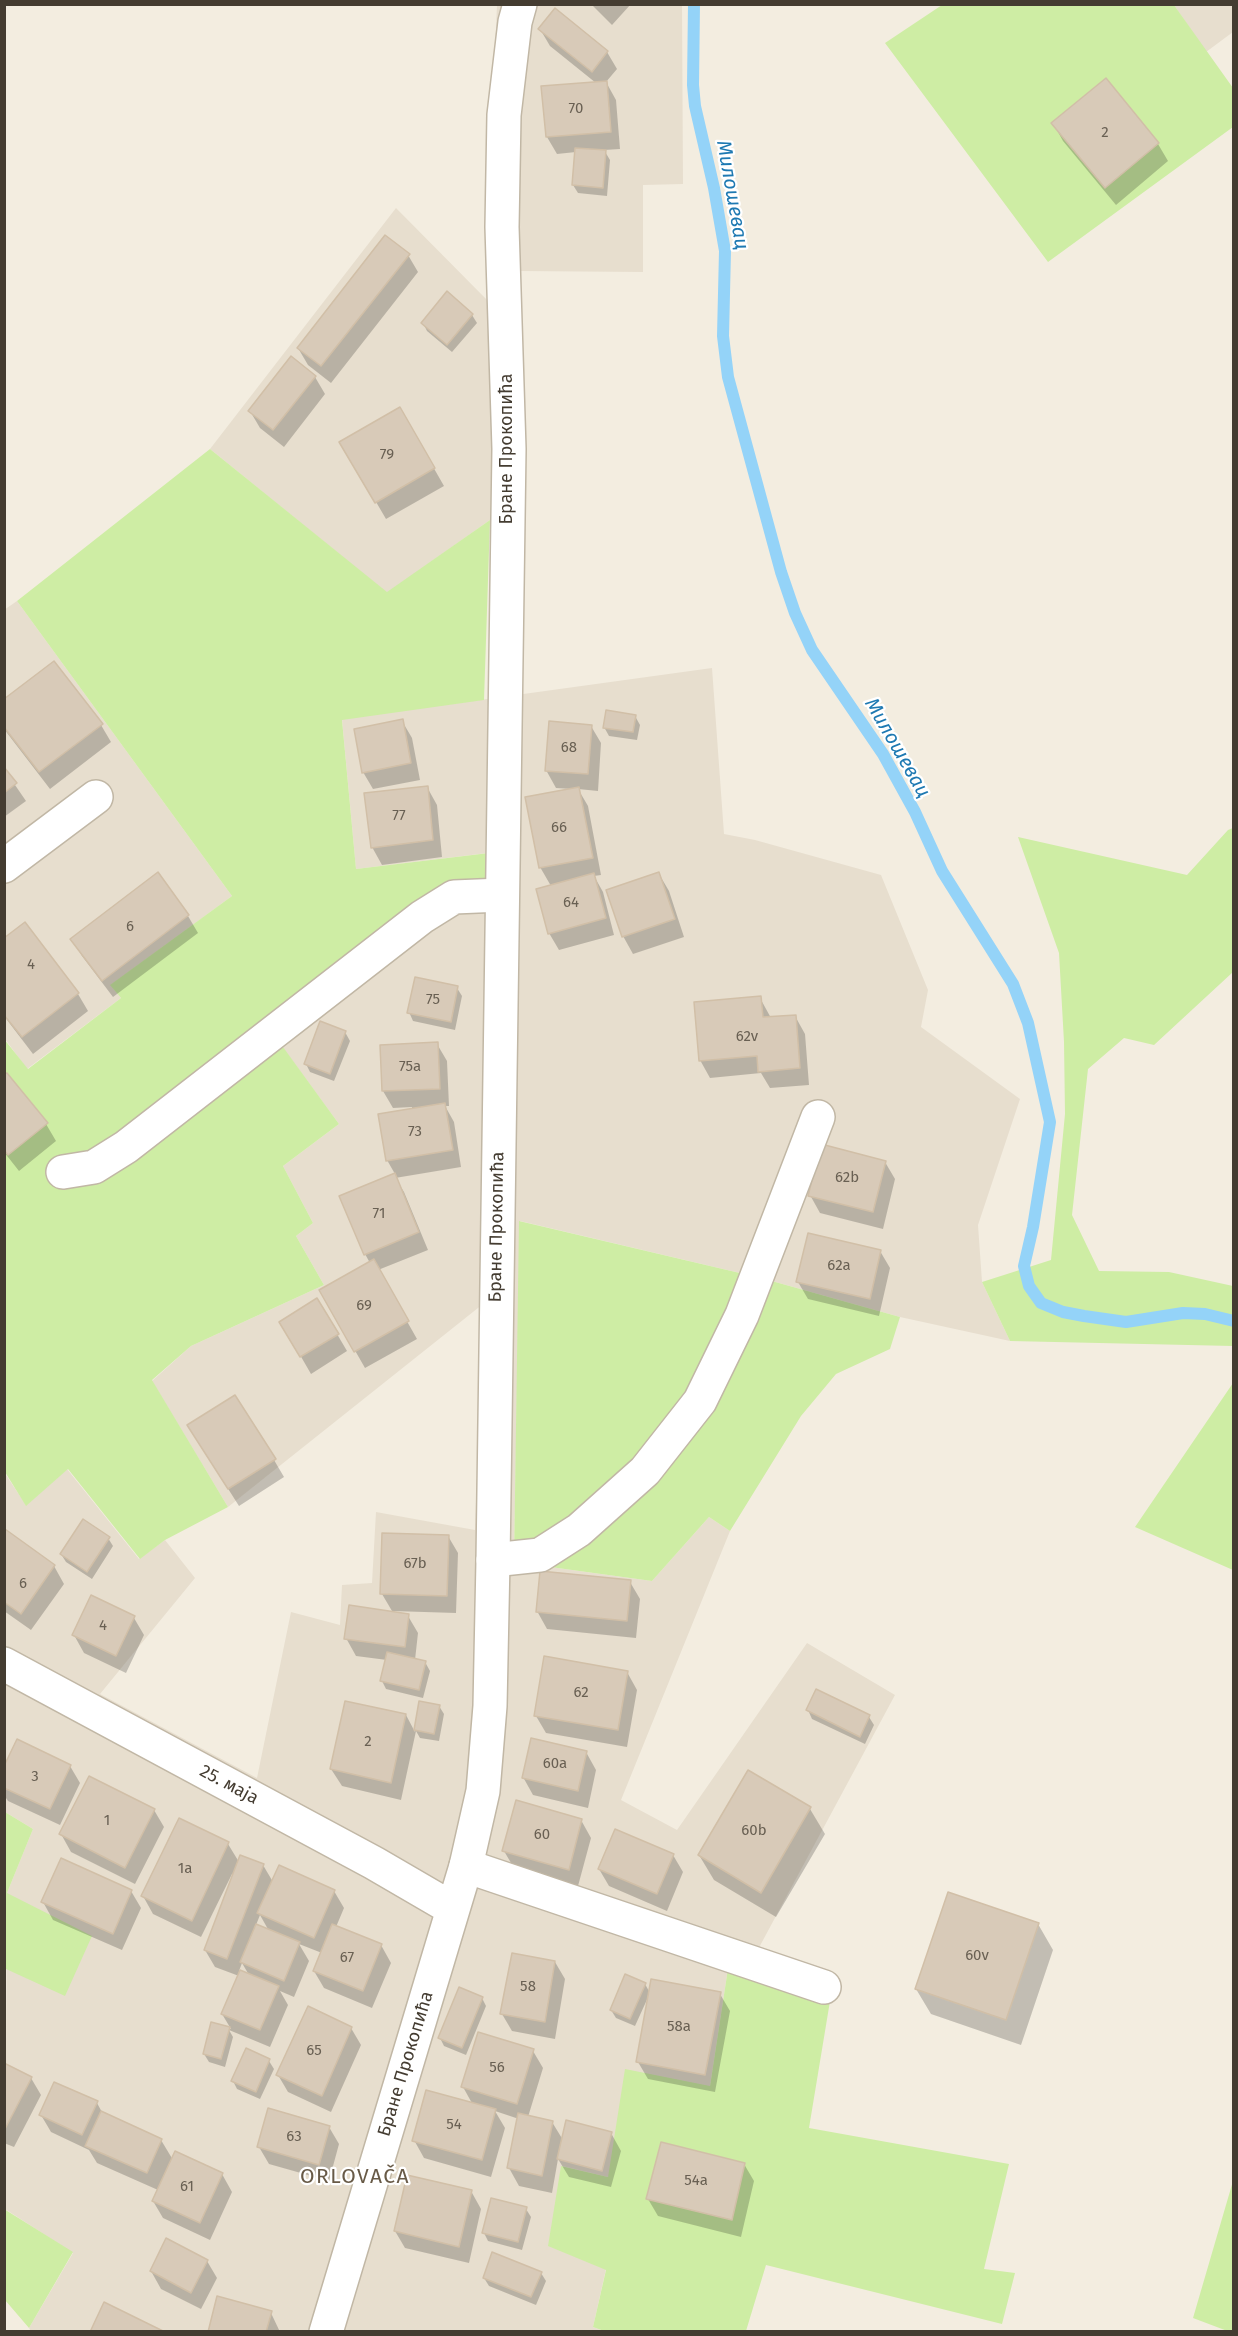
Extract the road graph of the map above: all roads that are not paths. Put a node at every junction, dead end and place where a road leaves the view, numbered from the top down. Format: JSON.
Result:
{"nodes":[{"id":1,"x":520,"y":4,"type":"edge"},
{"id":2,"x":96,"y":797,"type":"dead end"},
{"id":3,"x":4,"y":866,"type":"edge"},
{"id":4,"x":502,"y":895,"type":"junction"},
{"id":5,"x":818,"y":1117,"type":"dead end"},
{"id":6,"x":63,"y":1172,"type":"dead end"},
{"id":7,"x":493,"y":1560,"type":"junction"},
{"id":8,"x":4,"y":1664,"type":"edge"},
{"id":9,"x":466,"y":1866,"type":"junction"},
{"id":10,"x":453,"y":1909,"type":"junction"},
{"id":11,"x":824,"y":1988,"type":"dead end"},
{"id":12,"x":326,"y":2331,"type":"edge"}],
"edges":[{"from":1,"to":4,"type":"street","name":"Бране Прокопића"},
{"from":2,"to":3,"type":"street"},
{"from":4,"to":6,"type":"street"},
{"from":4,"to":7,"type":"street","name":"Бране Прокопића"},
{"from":5,"to":7,"type":"street"},
{"from":7,"to":9,"type":"street","name":"Бране Прокопића"},
{"from":8,"to":10,"type":"street","name":"25. маја"},
{"from":9,"to":10,"type":"street","name":"Бране Прокопића"},
{"from":9,"to":11,"type":"street"},
{"from":10,"to":12,"type":"street","name":"Бране Прокопића"}]}
